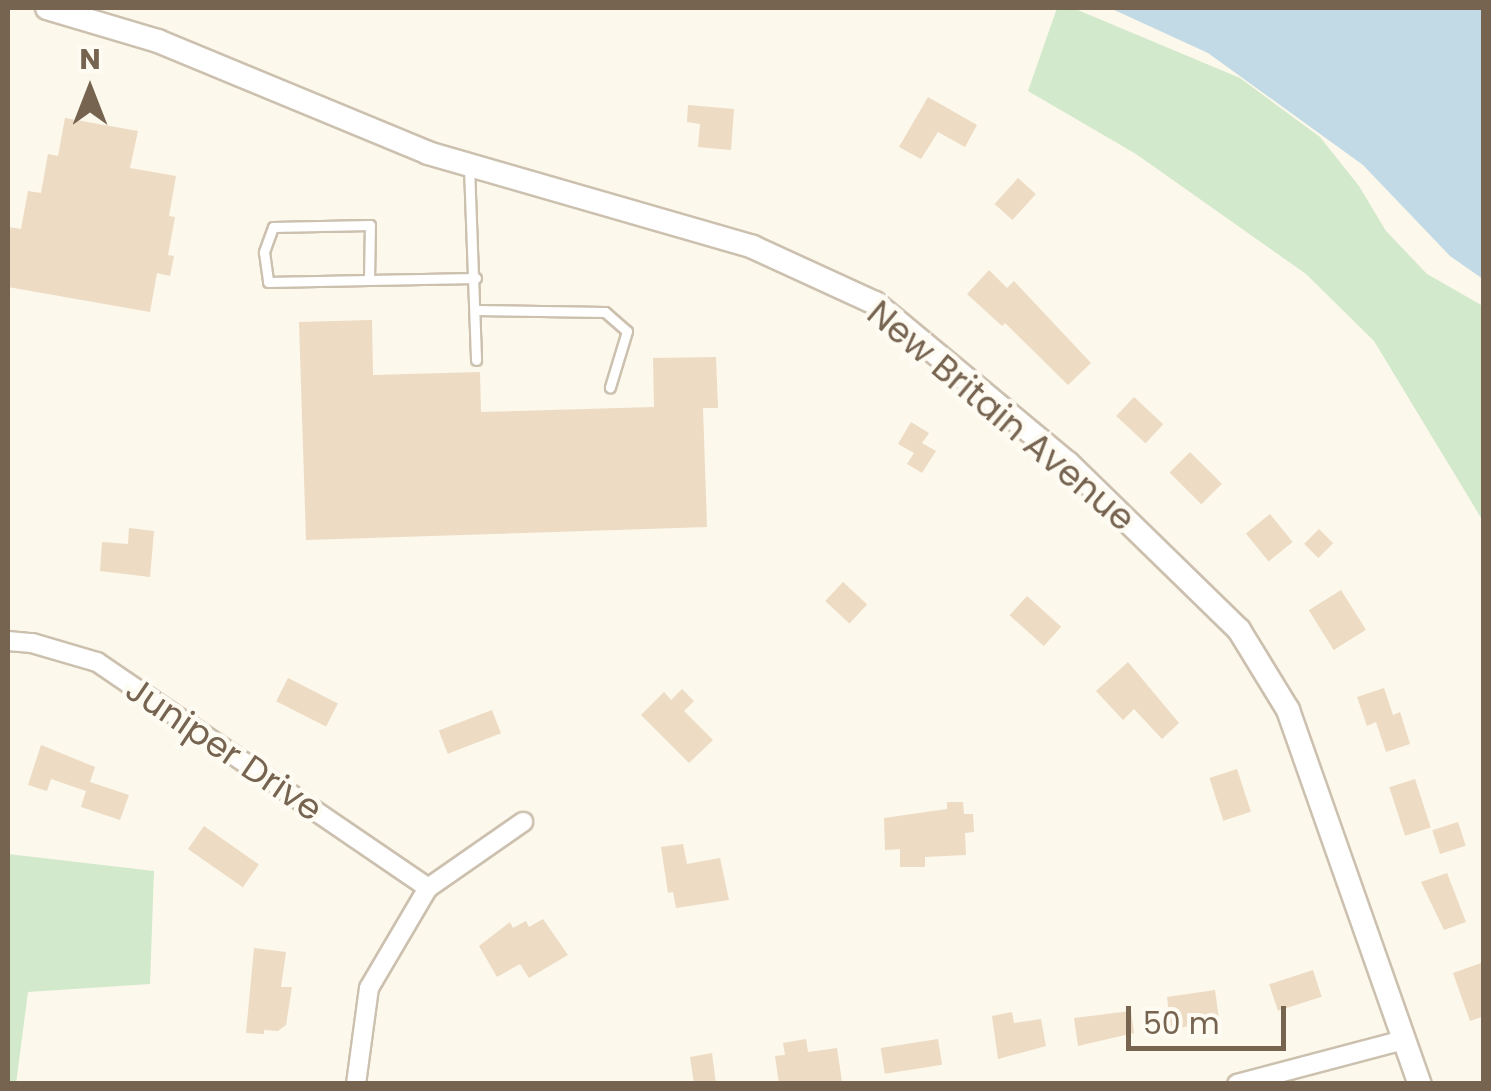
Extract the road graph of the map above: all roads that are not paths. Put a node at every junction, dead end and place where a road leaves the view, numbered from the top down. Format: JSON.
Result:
{"nodes":[{"id":1,"x":47,"y":8,"type":"edge"},
{"id":2,"x":469,"y":165,"type":"junction"},
{"id":3,"x":476,"y":278,"type":"junction"},
{"id":4,"x":369,"y":280,"type":"junction"},
{"id":5,"x":476,"y":310,"type":"junction"},
{"id":6,"x":476,"y":360,"type":"dead end"},
{"id":7,"x":610,"y":387,"type":"dead end"},
{"id":8,"x":8,"y":641,"type":"edge"},
{"id":9,"x":522,"y":822,"type":"dead end"},
{"id":10,"x":428,"y":888,"type":"junction"},
{"id":11,"x":1404,"y":1040,"type":"junction"},
{"id":12,"x":356,"y":1084,"type":"edge"},
{"id":13,"x":1238,"y":1084,"type":"edge"},
{"id":14,"x":1420,"y":1084,"type":"edge"}],
"edges":[{"from":1,"to":2,"type":"street","name":"New Britain Avenue"},
{"from":2,"to":3,"type":"lane"},
{"from":2,"to":11,"type":"street","name":"New Britain Avenue"},
{"from":3,"to":4,"type":"lane"},
{"from":3,"to":5,"type":"lane"},
{"from":4,"to":4,"type":"lane"},
{"from":5,"to":6,"type":"lane"},
{"from":5,"to":7,"type":"lane"},
{"from":8,"to":10,"type":"street","name":"Juniper Drive"},
{"from":9,"to":10,"type":"street"},
{"from":10,"to":12,"type":"street"},
{"from":11,"to":13,"type":"street"},
{"from":11,"to":14,"type":"street","name":"New Britain Avenue"}]}
